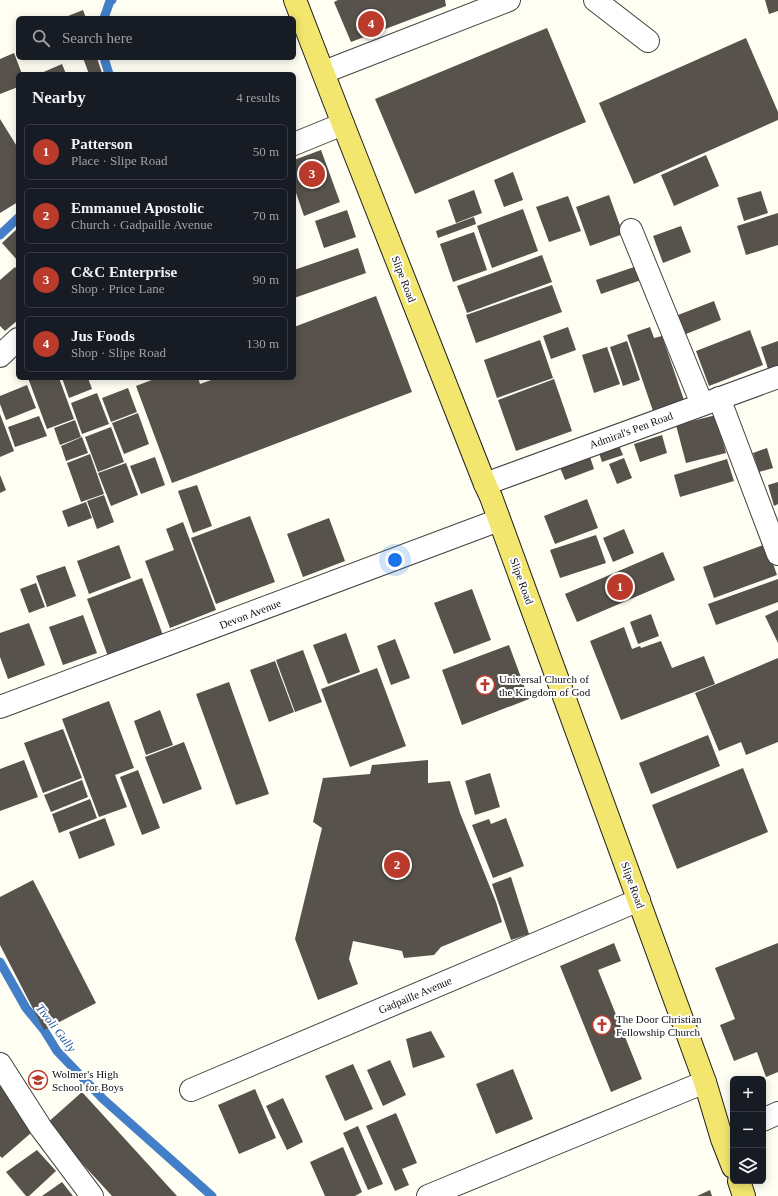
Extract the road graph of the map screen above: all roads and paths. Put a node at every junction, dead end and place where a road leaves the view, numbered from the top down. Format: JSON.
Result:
{"nodes":[{"id":1,"x":295,"y":0,"type":"edge"},
{"id":2,"x":509,"y":0,"type":"edge"},
{"id":3,"x":595,"y":0,"type":"edge"},
{"id":4,"x":648,"y":40,"type":"dead end"},
{"id":5,"x":324,"y":72,"type":"junction"},
{"id":6,"x":343,"y":124,"type":"junction"},
{"id":7,"x":296,"y":143,"type":"edge"},
{"id":8,"x":631,"y":230,"type":"dead end"},
{"id":9,"x":16,"y":341,"type":"edge"},
{"id":10,"x":0,"y":356,"type":"edge"},
{"id":11,"x":778,"y":377,"type":"edge"},
{"id":12,"x":711,"y":401,"type":"junction"},
{"id":13,"x":485,"y":484,"type":"junction"},
{"id":14,"x":499,"y":520,"type":"junction"},
{"id":15,"x":778,"y":554,"type":"edge"},
{"id":16,"x":0,"y":707,"type":"edge"},
{"id":17,"x":639,"y":900,"type":"junction"},
{"id":18,"x":0,"y":1064,"type":"edge"},
{"id":19,"x":705,"y":1082,"type":"junction"},
{"id":20,"x":191,"y":1090,"type":"dead end"},
{"id":21,"x":778,"y":1113,"type":"edge"},
{"id":22,"x":766,"y":1119,"type":"edge"},
{"id":23,"x":728,"y":1137,"type":"edge"},
{"id":24,"x":730,"y":1149,"type":"edge"},
{"id":25,"x":740,"y":1184,"type":"edge"},
{"id":26,"x":92,"y":1196,"type":"edge"},
{"id":27,"x":428,"y":1196,"type":"edge"},
{"id":28,"x":744,"y":1196,"type":"edge"}],
"edges":[{"from":1,"to":5,"type":"main road","name":"Slipe Road"},
{"from":2,"to":5,"type":"street"},
{"from":3,"to":4,"type":"street"},
{"from":5,"to":6,"type":"main road","name":"Slipe Road"},
{"from":6,"to":7,"type":"street"},
{"from":6,"to":13,"type":"main road","name":"Slipe Road"},
{"from":8,"to":12,"type":"street"},
{"from":9,"to":10,"type":"street"},
{"from":11,"to":12,"type":"street","name":"Admiral's Pen Road"},
{"from":12,"to":13,"type":"street","name":"Admiral's Pen Road"},
{"from":12,"to":15,"type":"street"},
{"from":13,"to":14,"type":"main road","name":"Slipe Road"},
{"from":14,"to":16,"type":"street","name":"Devon Avenue"},
{"from":14,"to":17,"type":"main road","name":"Slipe Road"},
{"from":17,"to":19,"type":"main road","name":"Slipe Road"},
{"from":17,"to":20,"type":"street","name":"Gadpaille Avenue"},
{"from":18,"to":26,"type":"street"},
{"from":19,"to":23,"type":"main road","name":"Slipe Road"},
{"from":19,"to":27,"type":"street"},
{"from":21,"to":22,"type":"street"},
{"from":23,"to":24,"type":"main road","name":"Slipe Road"},
{"from":25,"to":28,"type":"main road"}]}
